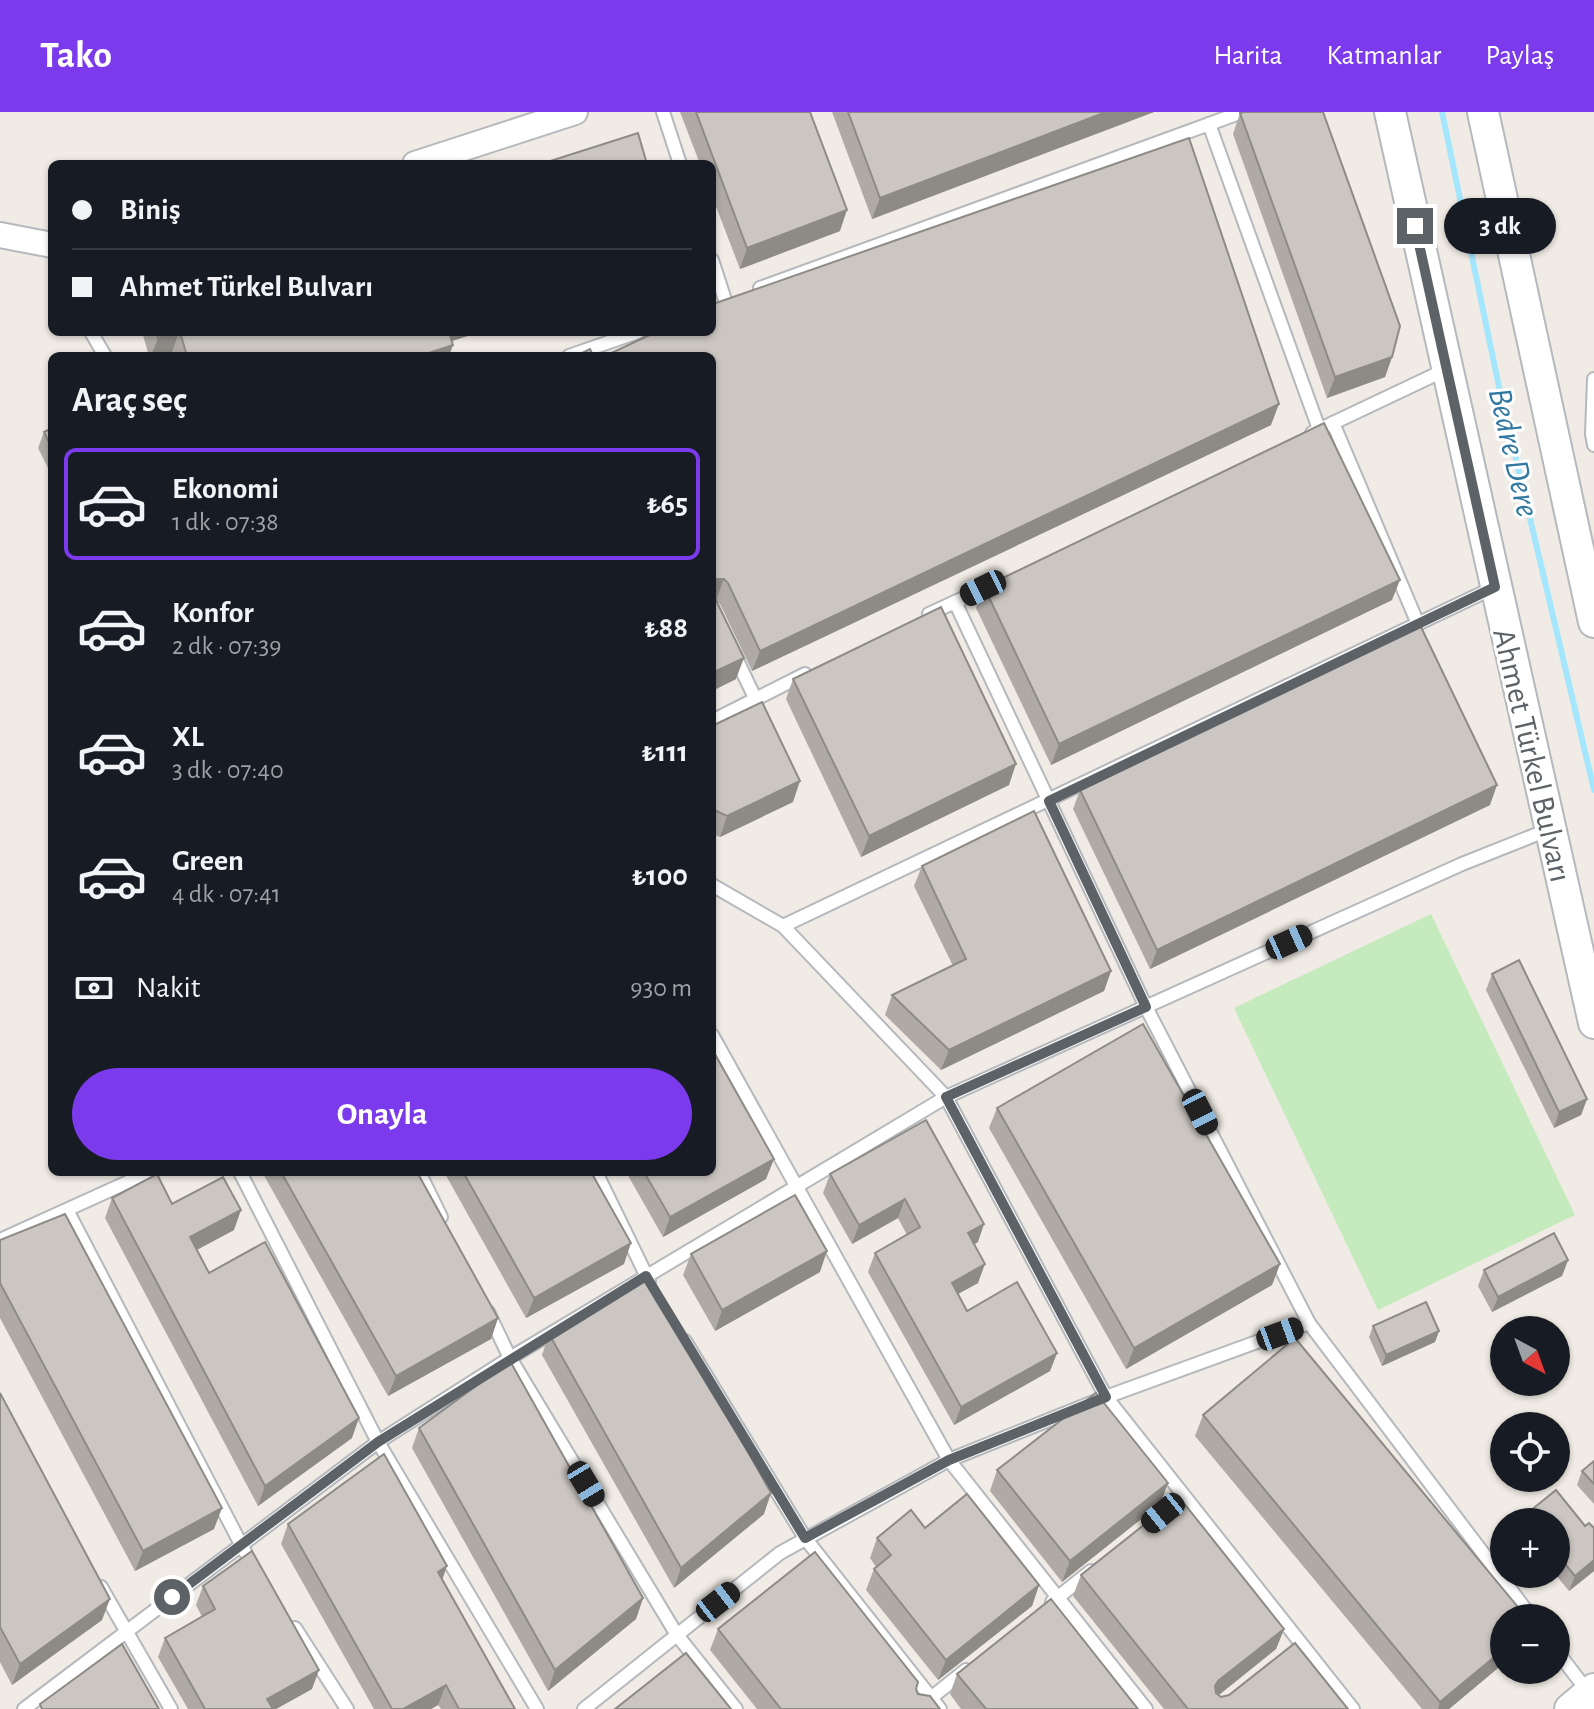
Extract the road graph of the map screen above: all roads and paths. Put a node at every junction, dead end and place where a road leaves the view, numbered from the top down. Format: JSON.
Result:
{"nodes":[{"id":1,"x":575,"y":112,"type":"edge"},
{"id":2,"x":663,"y":112,"type":"edge"},
{"id":3,"x":1242,"y":112,"type":"edge"},
{"id":4,"x":1390,"y":112,"type":"edge"},
{"id":5,"x":1483,"y":112,"type":"edge"},
{"id":6,"x":1209,"y":124,"type":"junction"},
{"id":7,"x":427,"y":160,"type":"edge"},
{"id":8,"x":679,"y":160,"type":"edge"},
{"id":9,"x":0,"y":235,"type":"edge"},
{"id":10,"x":48,"y":244,"type":"edge"},
{"id":11,"x":716,"y":272,"type":"edge"},
{"id":12,"x":725,"y":300,"type":"junction"},
{"id":13,"x":716,"y":303,"type":"edge"},
{"id":14,"x":629,"y":336,"type":"edge"},
{"id":15,"x":592,"y":352,"type":"edge"},
{"id":16,"x":1447,"y":369,"type":"junction"},
{"id":17,"x":1594,"y":379,"type":"edge"},
{"id":18,"x":1333,"y":423,"type":"junction"},
{"id":19,"x":1319,"y":429,"type":"junction"},
{"id":20,"x":1305,"y":436,"type":"edge"},
{"id":21,"x":1594,"y":445,"type":"edge"},
{"id":22,"x":1011,"y":575,"type":"edge"},
{"id":23,"x":1495,"y":587,"type":"junction"},
{"id":24,"x":955,"y":602,"type":"junction"},
{"id":25,"x":1593,"y":613,"type":"edge"},
{"id":26,"x":913,"y":622,"type":"edge"},
{"id":27,"x":1418,"y":624,"type":"junction"},
{"id":28,"x":731,"y":646,"type":"edge"},
{"id":29,"x":812,"y":671,"type":"edge"},
{"id":30,"x":755,"y":698,"type":"junction"},
{"id":31,"x":716,"y":719,"type":"edge"},
{"id":32,"x":1049,"y":801,"type":"junction"},
{"id":33,"x":1550,"y":829,"type":"junction"},
{"id":34,"x":716,"y":887,"type":"edge"},
{"id":35,"x":783,"y":926,"type":"junction"},
{"id":36,"x":1146,"y":1007,"type":"junction"},
{"id":37,"x":1594,"y":1023,"type":"edge"},
{"id":38,"x":716,"y":1042,"type":"edge"},
{"id":39,"x":946,"y":1097,"type":"junction"},
{"id":40,"x":141,"y":1176,"type":"edge"},
{"id":41,"x":242,"y":1176,"type":"edge"},
{"id":42,"x":421,"y":1176,"type":"edge"},
{"id":43,"x":598,"y":1176,"type":"edge"},
{"id":44,"x":796,"y":1186,"type":"junction"},
{"id":45,"x":67,"y":1210,"type":"junction"},
{"id":46,"x":447,"y":1229,"type":"edge"},
{"id":47,"x":0,"y":1240,"type":"edge"},
{"id":48,"x":646,"y":1276,"type":"junction"},
{"id":49,"x":654,"y":1289,"type":"edge"},
{"id":50,"x":482,"y":1301,"type":"edge"},
{"id":51,"x":1309,"y":1323,"type":"junction"},
{"id":52,"x":678,"y":1329,"type":"edge"},
{"id":53,"x":510,"y":1358,"type":"junction"},
{"id":54,"x":1106,"y":1397,"type":"junction"},
{"id":55,"x":378,"y":1442,"type":"junction"},
{"id":56,"x":949,"y":1460,"type":"junction"},
{"id":57,"x":1184,"y":1496,"type":"junction"},
{"id":58,"x":1173,"y":1505,"type":"edge"},
{"id":59,"x":805,"y":1538,"type":"junction"},
{"id":60,"x":241,"y":1546,"type":"junction"},
{"id":61,"x":250,"y":1559,"type":"edge"},
{"id":62,"x":1104,"y":1561,"type":"edge"},
{"id":63,"x":96,"y":1578,"type":"edge"},
{"id":64,"x":1058,"y":1597,"type":"junction"},
{"id":65,"x":1521,"y":1604,"type":"edge"},
{"id":66,"x":1046,"y":1606,"type":"edge"},
{"id":67,"x":290,"y":1621,"type":"edge"},
{"id":68,"x":126,"y":1631,"type":"junction"},
{"id":69,"x":677,"y":1635,"type":"junction"},
{"id":70,"x":1300,"y":1642,"type":"junction"},
{"id":71,"x":1288,"y":1652,"type":"edge"},
{"id":72,"x":977,"y":1661,"type":"edge"},
{"id":73,"x":1570,"y":1674,"type":"edge"},
{"id":74,"x":1584,"y":1697,"type":"edge"},
{"id":75,"x":931,"y":1698,"type":"junction"},
{"id":76,"x":24,"y":1709,"type":"edge"},
{"id":77,"x":171,"y":1709,"type":"edge"},
{"id":78,"x":347,"y":1709,"type":"edge"},
{"id":79,"x":537,"y":1709,"type":"edge"},
{"id":80,"x":584,"y":1709,"type":"edge"},
{"id":81,"x":736,"y":1709,"type":"edge"},
{"id":82,"x":917,"y":1709,"type":"edge"},
{"id":83,"x":940,"y":1709,"type":"edge"},
{"id":84,"x":1146,"y":1709,"type":"edge"},
{"id":85,"x":1353,"y":1709,"type":"edge"}],
"edges":[{"from":1,"to":7,"type":"street"},
{"from":2,"to":8,"type":"lane"},
{"from":3,"to":6,"type":"lane"},
{"from":4,"to":16,"type":"street","name":"Ahmet Türkel Bulvarı"},
{"from":5,"to":25,"type":"street"},
{"from":6,"to":12,"type":"lane"},
{"from":6,"to":19,"type":"lane"},
{"from":9,"to":10,"type":"street"},
{"from":11,"to":12,"type":"lane"},
{"from":12,"to":13,"type":"lane"},
{"from":14,"to":15,"type":"lane"},
{"from":16,"to":18,"type":"lane"},
{"from":16,"to":23,"type":"street","name":"Ahmet Türkel Bulvarı"},
{"from":17,"to":21,"type":"lane"},
{"from":18,"to":19,"type":"lane"},
{"from":18,"to":27,"type":"lane"},
{"from":19,"to":20,"type":"lane"},
{"from":22,"to":24,"type":"lane"},
{"from":23,"to":27,"type":"lane"},
{"from":23,"to":33,"type":"street","name":"Ahmet Türkel Bulvarı"},
{"from":24,"to":26,"type":"lane"},
{"from":24,"to":32,"type":"lane"},
{"from":27,"to":32,"type":"lane"},
{"from":28,"to":30,"type":"lane"},
{"from":29,"to":30,"type":"lane"},
{"from":30,"to":31,"type":"lane"},
{"from":32,"to":35,"type":"lane"},
{"from":32,"to":36,"type":"lane"},
{"from":33,"to":36,"type":"lane"},
{"from":33,"to":37,"type":"street","name":"Ahmet Türkel Bulvarı"},
{"from":34,"to":35,"type":"lane"},
{"from":35,"to":39,"type":"lane"},
{"from":36,"to":39,"type":"lane"},
{"from":36,"to":51,"type":"lane"},
{"from":38,"to":44,"type":"lane"},
{"from":39,"to":44,"type":"lane"},
{"from":39,"to":54,"type":"lane"},
{"from":40,"to":45,"type":"lane"},
{"from":41,"to":55,"type":"lane"},
{"from":42,"to":46,"type":"lane"},
{"from":43,"to":48,"type":"lane"},
{"from":44,"to":48,"type":"lane"},
{"from":44,"to":56,"type":"lane"},
{"from":45,"to":47,"type":"lane"},
{"from":45,"to":60,"type":"lane"},
{"from":48,"to":49,"type":"lane"},
{"from":48,"to":53,"type":"lane"},
{"from":50,"to":53,"type":"lane"},
{"from":51,"to":54,"type":"lane"},
{"from":51,"to":65,"type":"lane"},
{"from":52,"to":59,"type":"lane"},
{"from":53,"to":55,"type":"lane"},
{"from":53,"to":69,"type":"lane"},
{"from":54,"to":56,"type":"lane"},
{"from":54,"to":57,"type":"lane"},
{"from":55,"to":60,"type":"lane"},
{"from":55,"to":79,"type":"lane"},
{"from":56,"to":59,"type":"lane"},
{"from":56,"to":64,"type":"lane"},
{"from":57,"to":58,"type":"lane"},
{"from":57,"to":70,"type":"lane"},
{"from":59,"to":69,"type":"lane"},
{"from":59,"to":75,"type":"lane"},
{"from":60,"to":61,"type":"lane"},
{"from":60,"to":68,"type":"lane"},
{"from":62,"to":64,"type":"lane"},
{"from":63,"to":68,"type":"lane"},
{"from":64,"to":66,"type":"lane"},
{"from":64,"to":84,"type":"lane"},
{"from":67,"to":78,"type":"lane"},
{"from":68,"to":76,"type":"lane"},
{"from":68,"to":77,"type":"lane"},
{"from":69,"to":80,"type":"lane"},
{"from":69,"to":81,"type":"lane"},
{"from":70,"to":71,"type":"lane"},
{"from":70,"to":85,"type":"lane"},
{"from":72,"to":75,"type":"lane"},
{"from":73,"to":74,"type":"lane"},
{"from":75,"to":82,"type":"lane"},
{"from":75,"to":83,"type":"lane"}]}
